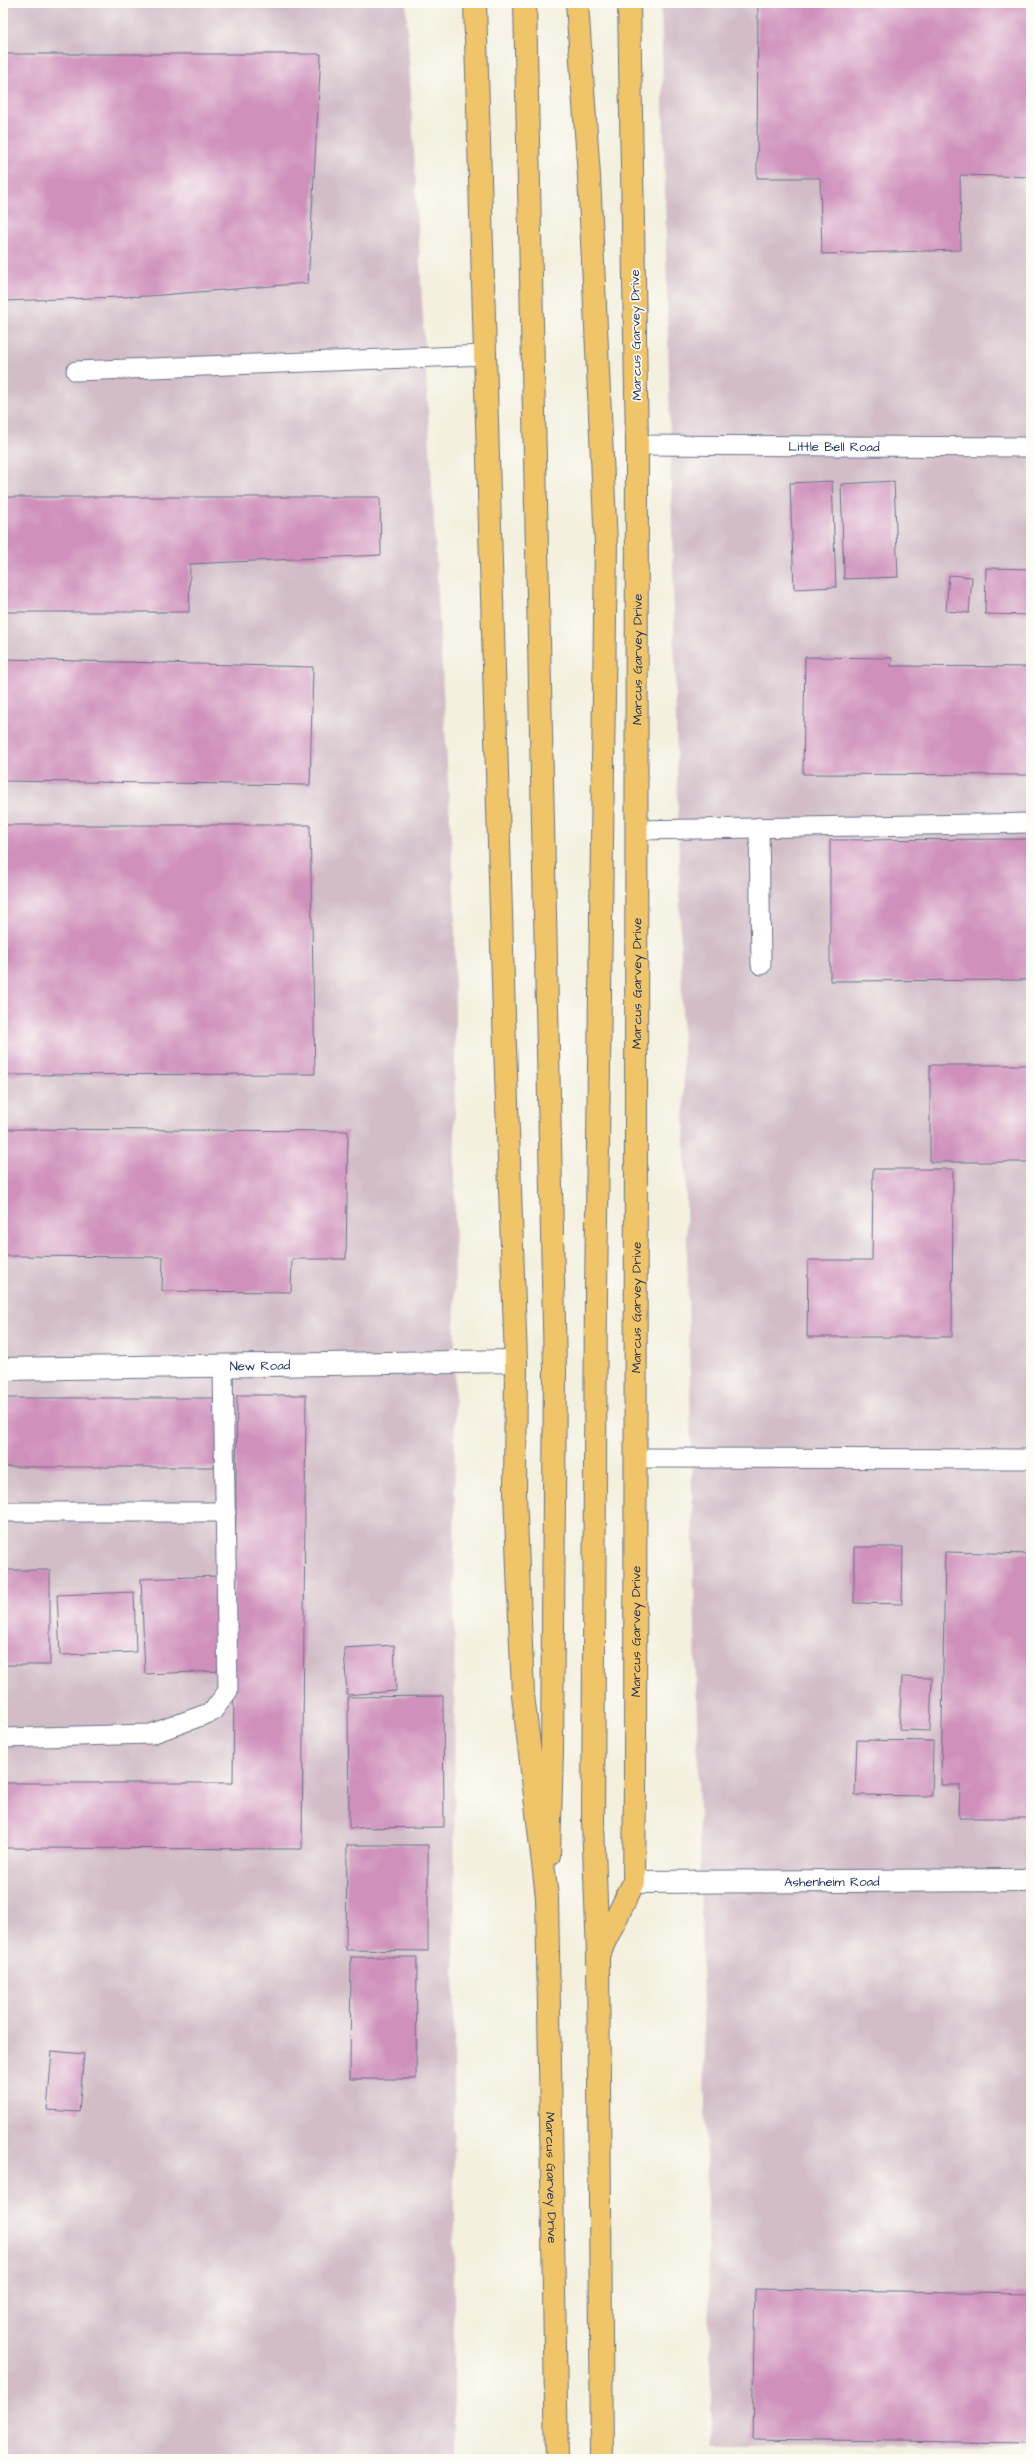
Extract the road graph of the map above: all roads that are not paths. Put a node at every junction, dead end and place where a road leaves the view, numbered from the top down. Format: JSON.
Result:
{"nodes":[{"id":1,"x":475,"y":3,"type":"edge"},
{"id":2,"x":525,"y":3,"type":"edge"},
{"id":3,"x":577,"y":3,"type":"edge"},
{"id":4,"x":630,"y":3,"type":"edge"},
{"id":5,"x":486,"y":356,"type":"junction"},
{"id":6,"x":76,"y":371,"type":"dead end"},
{"id":7,"x":637,"y":445,"type":"junction"},
{"id":8,"x":1031,"y":447,"type":"edge"},
{"id":9,"x":1031,"y":822,"type":"edge"},
{"id":10,"x":759,"y":828,"type":"junction"},
{"id":11,"x":637,"y":830,"type":"junction"},
{"id":12,"x":761,"y":965,"type":"dead end"},
{"id":13,"x":516,"y":1361,"type":"junction"},
{"id":14,"x":223,"y":1366,"type":"junction"},
{"id":15,"x":3,"y":1369,"type":"edge"},
{"id":16,"x":635,"y":1458,"type":"junction"},
{"id":17,"x":1031,"y":1459,"type":"edge"},
{"id":18,"x":3,"y":1512,"type":"edge"},
{"id":19,"x":226,"y":1512,"type":"junction"},
{"id":20,"x":3,"y":1738,"type":"edge"},
{"id":21,"x":1031,"y":1880,"type":"edge"},
{"id":22,"x":634,"y":1882,"type":"junction"},
{"id":23,"x":547,"y":1897,"type":"junction"},
{"id":24,"x":598,"y":1956,"type":"junction"},
{"id":25,"x":557,"y":2459,"type":"edge"},
{"id":26,"x":602,"y":2459,"type":"edge"}],
"edges":[{"from":1,"to":5,"type":"main road","name":"Marcus Garvey Drive"},
{"from":2,"to":23,"type":"main road","name":"Marcus Garvey Drive"},
{"from":3,"to":24,"type":"main road","name":"Marcus Garvey Drive"},
{"from":4,"to":7,"type":"main road","name":"Marcus Garvey Drive"},
{"from":5,"to":6,"type":"lane"},
{"from":5,"to":13,"type":"main road","name":"Marcus Garvey Drive"},
{"from":7,"to":8,"type":"lane","name":"Little Bell Road"},
{"from":7,"to":11,"type":"main road","name":"Marcus Garvey Drive"},
{"from":9,"to":10,"type":"lane"},
{"from":10,"to":11,"type":"lane"},
{"from":10,"to":12,"type":"lane"},
{"from":11,"to":16,"type":"main road","name":"Marcus Garvey Drive"},
{"from":13,"to":14,"type":"street","name":"New Road"},
{"from":13,"to":23,"type":"main road","name":"Marcus Garvey Drive"},
{"from":14,"to":15,"type":"street","name":"New Road"},
{"from":14,"to":19,"type":"lane"},
{"from":16,"to":17,"type":"lane"},
{"from":16,"to":22,"type":"main road","name":"Marcus Garvey Drive"},
{"from":18,"to":19,"type":"lane"},
{"from":19,"to":20,"type":"lane"},
{"from":21,"to":22,"type":"street","name":"Ashenheim Road"},
{"from":22,"to":24,"type":"main road","name":"Marcus Garvey Drive"},
{"from":23,"to":25,"type":"main road","name":"Marcus Garvey Drive"},
{"from":24,"to":26,"type":"main road","name":"Marcus Garvey Drive"}]}
